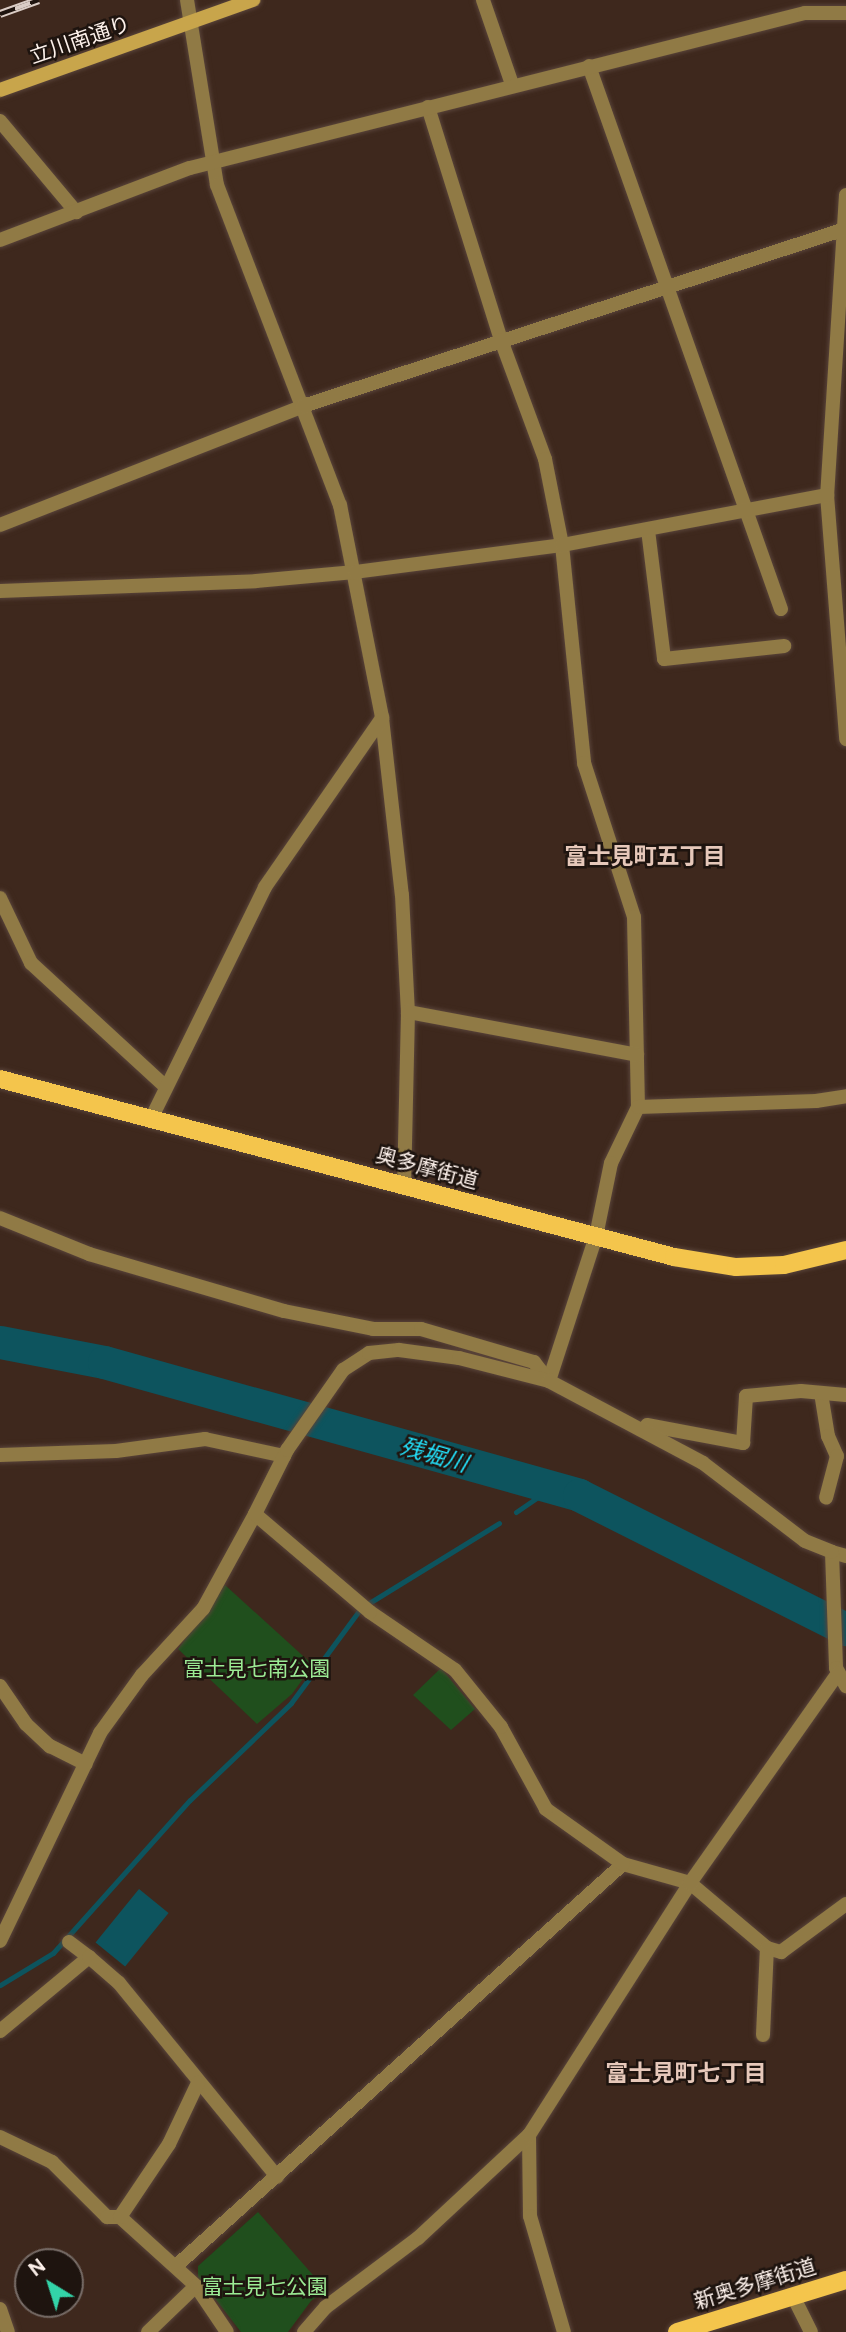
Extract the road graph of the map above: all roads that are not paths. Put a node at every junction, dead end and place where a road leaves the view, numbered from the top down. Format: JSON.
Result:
{"nodes":[{"id":1,"x":187,"y":0,"type":"edge"},
{"id":2,"x":253,"y":0,"type":"edge"},
{"id":3,"x":483,"y":0,"type":"edge"},
{"id":4,"x":846,"y":13,"type":"edge"},
{"id":5,"x":192,"y":23,"type":"junction"},
{"id":6,"x":589,"y":66,"type":"junction"},
{"id":7,"x":512,"y":84,"type":"junction"},
{"id":8,"x":0,"y":90,"type":"edge"},
{"id":9,"x":428,"y":107,"type":"junction"},
{"id":10,"x":0,"y":121,"type":"edge"},
{"id":11,"x":215,"y":162,"type":"junction"},
{"id":12,"x":846,"y":195,"type":"edge"},
{"id":13,"x":76,"y":212,"type":"junction"},
{"id":14,"x":842,"y":230,"type":"junction"},
{"id":15,"x":0,"y":240,"type":"edge"},
{"id":16,"x":664,"y":287,"type":"junction"},
{"id":17,"x":501,"y":340,"type":"junction"},
{"id":18,"x":303,"y":406,"type":"junction"},
{"id":19,"x":827,"y":495,"type":"junction"},
{"id":20,"x":747,"y":512,"type":"junction"},
{"id":21,"x":0,"y":525,"type":"edge"},
{"id":22,"x":648,"y":530,"type":"junction"},
{"id":23,"x":562,"y":545,"type":"junction"},
{"id":24,"x":355,"y":572,"type":"junction"},
{"id":25,"x":0,"y":591,"type":"edge"},
{"id":26,"x":781,"y":609,"type":"dead end"},
{"id":27,"x":783,"y":646,"type":"dead end"},
{"id":28,"x":382,"y":718,"type":"junction"},
{"id":29,"x":846,"y":739,"type":"edge"},
{"id":30,"x":0,"y":898,"type":"edge"},
{"id":31,"x":408,"y":1012,"type":"junction"},
{"id":32,"x":637,"y":1055,"type":"junction"},
{"id":33,"x":0,"y":1079,"type":"edge"},
{"id":34,"x":166,"y":1087,"type":"junction"},
{"id":35,"x":846,"y":1096,"type":"edge"},
{"id":36,"x":638,"y":1107,"type":"junction"},
{"id":37,"x":151,"y":1119,"type":"junction"},
{"id":38,"x":404,"y":1186,"type":"junction"},
{"id":39,"x":0,"y":1218,"type":"edge"},
{"id":40,"x":596,"y":1236,"type":"junction"},
{"id":41,"x":846,"y":1250,"type":"edge"},
{"id":42,"x":548,"y":1381,"type":"junction"},
{"id":43,"x":821,"y":1393,"type":"junction"},
{"id":44,"x":846,"y":1395,"type":"edge"},
{"id":45,"x":591,"y":1400,"type":"junction"},
{"id":46,"x":285,"y":1453,"type":"junction"},
{"id":47,"x":0,"y":1455,"type":"edge"},
{"id":48,"x":826,"y":1498,"type":"dead end"},
{"id":49,"x":255,"y":1514,"type":"junction"},
{"id":50,"x":839,"y":1554,"type":"edge"},
{"id":51,"x":837,"y":1670,"type":"junction"},
{"id":52,"x":0,"y":1686,"type":"edge"},
{"id":53,"x":846,"y":1686,"type":"edge"},
{"id":54,"x":86,"y":1764,"type":"junction"},
{"id":55,"x":623,"y":1864,"type":"junction"},
{"id":56,"x":690,"y":1883,"type":"junction"},
{"id":57,"x":846,"y":1904,"type":"edge"},
{"id":58,"x":0,"y":1941,"type":"edge"},
{"id":59,"x":69,"y":1942,"type":"dead end"},
{"id":60,"x":767,"y":1948,"type":"junction"},
{"id":61,"x":89,"y":1957,"type":"junction"},
{"id":62,"x":0,"y":2031,"type":"edge"},
{"id":63,"x":762,"y":2035,"type":"dead end"},
{"id":64,"x":198,"y":2083,"type":"junction"},
{"id":65,"x":529,"y":2135,"type":"junction"},
{"id":66,"x":0,"y":2137,"type":"edge"},
{"id":67,"x":277,"y":2177,"type":"junction"},
{"id":68,"x":120,"y":2217,"type":"junction"},
{"id":69,"x":176,"y":2266,"type":"junction"},
{"id":70,"x":846,"y":2280,"type":"edge"},
{"id":71,"x":196,"y":2286,"type":"junction"},
{"id":72,"x":793,"y":2296,"type":"junction"},
{"id":73,"x":0,"y":2309,"type":"edge"},
{"id":74,"x":8,"y":2332,"type":"edge"},
{"id":75,"x":148,"y":2332,"type":"edge"},
{"id":76,"x":227,"y":2332,"type":"edge"},
{"id":77,"x":304,"y":2332,"type":"edge"},
{"id":78,"x":564,"y":2332,"type":"edge"},
{"id":79,"x":677,"y":2332,"type":"edge"},
{"id":80,"x":811,"y":2332,"type":"edge"}],
"edges":[{"from":1,"to":5,"type":"street"},
{"from":2,"to":5,"type":"street","name":"立川南通り"},
{"from":3,"to":7,"type":"street"},
{"from":4,"to":6,"type":"street"},
{"from":5,"to":8,"type":"street","name":"立川南通り"},
{"from":5,"to":11,"type":"street"},
{"from":6,"to":7,"type":"street"},
{"from":6,"to":16,"type":"street"},
{"from":7,"to":9,"type":"street"},
{"from":9,"to":11,"type":"street"},
{"from":9,"to":17,"type":"street"},
{"from":10,"to":13,"type":"street"},
{"from":11,"to":13,"type":"street"},
{"from":11,"to":18,"type":"street"},
{"from":12,"to":14,"type":"street"},
{"from":13,"to":15,"type":"street"},
{"from":14,"to":16,"type":"street"},
{"from":14,"to":19,"type":"street"},
{"from":16,"to":17,"type":"street"},
{"from":16,"to":20,"type":"street"},
{"from":17,"to":18,"type":"street"},
{"from":17,"to":23,"type":"street"},
{"from":18,"to":21,"type":"street"},
{"from":18,"to":24,"type":"street"},
{"from":19,"to":20,"type":"street"},
{"from":19,"to":29,"type":"street"},
{"from":20,"to":22,"type":"street"},
{"from":20,"to":26,"type":"street"},
{"from":22,"to":23,"type":"street"},
{"from":22,"to":27,"type":"street"},
{"from":23,"to":24,"type":"street"},
{"from":23,"to":32,"type":"street"},
{"from":24,"to":25,"type":"street"},
{"from":24,"to":28,"type":"street"},
{"from":28,"to":31,"type":"street"},
{"from":28,"to":34,"type":"street"},
{"from":30,"to":34,"type":"street"},
{"from":31,"to":32,"type":"street"},
{"from":31,"to":38,"type":"street"},
{"from":32,"to":36,"type":"street"},
{"from":33,"to":37,"type":"main road","name":"奥多摩街道"},
{"from":34,"to":37,"type":"street"},
{"from":35,"to":36,"type":"street"},
{"from":36,"to":40,"type":"street"},
{"from":37,"to":38,"type":"main road","name":"奥多摩街道"},
{"from":38,"to":40,"type":"main road","name":"奥多摩街道"},
{"from":39,"to":42,"type":"street"},
{"from":40,"to":41,"type":"main road","name":"奥多摩街道"},
{"from":40,"to":42,"type":"street"},
{"from":42,"to":45,"type":"street"},
{"from":42,"to":46,"type":"street"},
{"from":43,"to":44,"type":"street"},
{"from":43,"to":45,"type":"street"},
{"from":43,"to":48,"type":"street"},
{"from":45,"to":50,"type":"street"},
{"from":46,"to":47,"type":"street"},
{"from":46,"to":49,"type":"street"},
{"from":49,"to":54,"type":"street"},
{"from":49,"to":55,"type":"street"},
{"from":50,"to":51,"type":"street"},
{"from":51,"to":53,"type":"street"},
{"from":51,"to":56,"type":"street"},
{"from":52,"to":54,"type":"street"},
{"from":54,"to":58,"type":"street"},
{"from":55,"to":56,"type":"street"},
{"from":55,"to":67,"type":"street"},
{"from":56,"to":60,"type":"street"},
{"from":56,"to":65,"type":"street"},
{"from":57,"to":60,"type":"street"},
{"from":59,"to":61,"type":"street"},
{"from":60,"to":63,"type":"street"},
{"from":61,"to":62,"type":"street"},
{"from":61,"to":64,"type":"street"},
{"from":64,"to":67,"type":"street"},
{"from":64,"to":68,"type":"street"},
{"from":65,"to":77,"type":"street"},
{"from":65,"to":78,"type":"street"},
{"from":66,"to":68,"type":"street"},
{"from":67,"to":69,"type":"street"},
{"from":68,"to":69,"type":"street"},
{"from":69,"to":71,"type":"street"},
{"from":70,"to":72,"type":"main road","name":"新奥多摩街道"},
{"from":71,"to":75,"type":"street"},
{"from":71,"to":76,"type":"street"},
{"from":72,"to":79,"type":"main road","name":"新奥多摩街道"},
{"from":72,"to":80,"type":"street"},
{"from":73,"to":74,"type":"street"}]}
